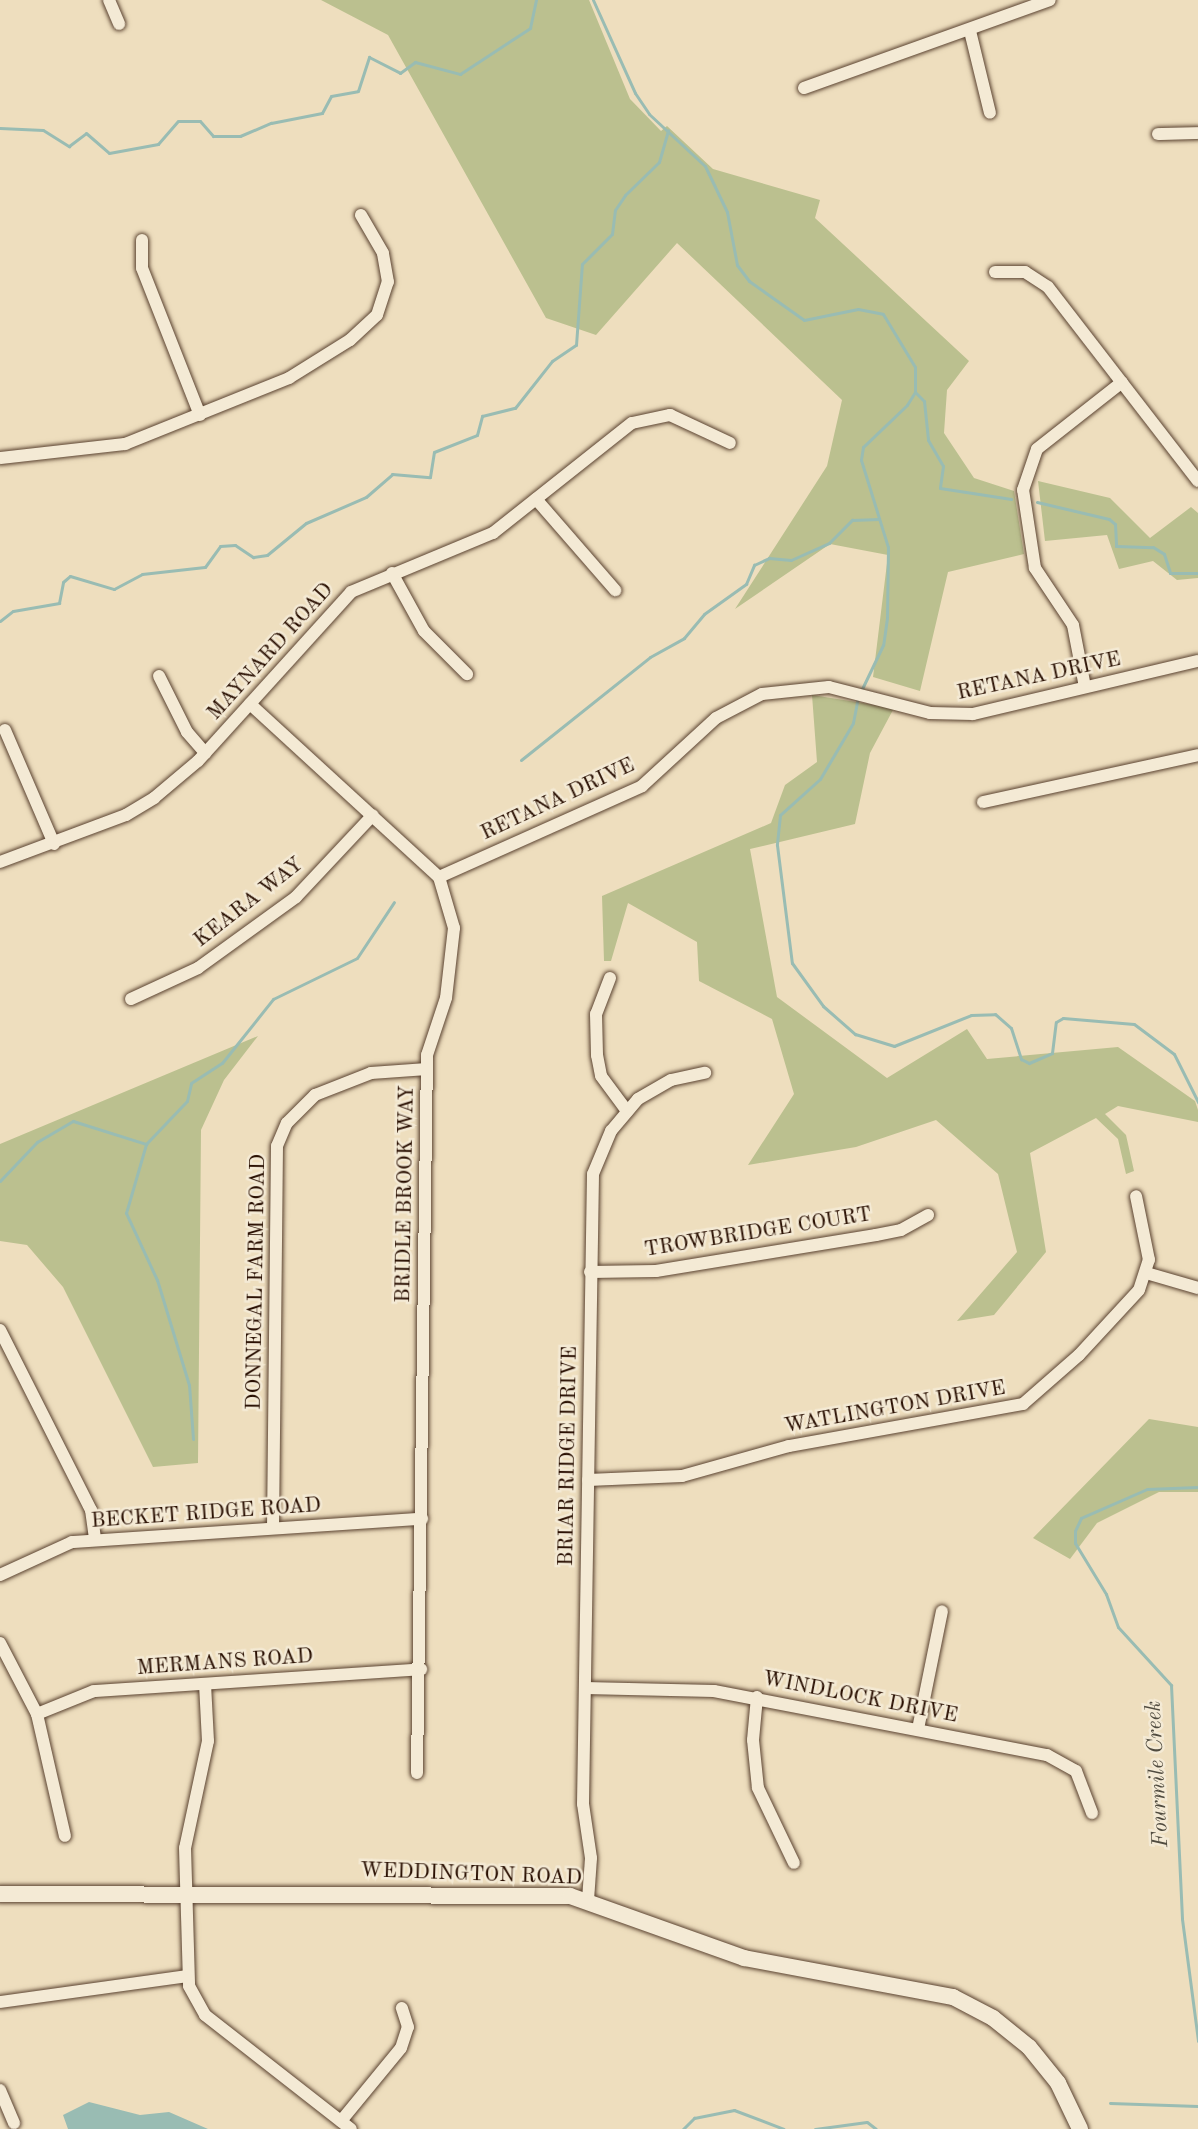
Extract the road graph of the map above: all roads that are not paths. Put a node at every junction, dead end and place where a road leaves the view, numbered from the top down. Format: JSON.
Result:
{"nodes":[{"id":1,"x":109,"y":0,"type":"edge"},
{"id":2,"x":1050,"y":0,"type":"edge"},
{"id":3,"x":119,"y":24,"type":"dead end"},
{"id":4,"x":970,"y":31,"type":"junction"},
{"id":5,"x":804,"y":88,"type":"dead end"},
{"id":6,"x":990,"y":113,"type":"dead end"},
{"id":7,"x":1198,"y":133,"type":"edge"},
{"id":8,"x":1158,"y":134,"type":"dead end"},
{"id":9,"x":361,"y":215,"type":"dead end"},
{"id":10,"x":142,"y":240,"type":"dead end"},
{"id":11,"x":995,"y":272,"type":"dead end"},
{"id":12,"x":1122,"y":382,"type":"junction"},
{"id":13,"x":200,"y":415,"type":"junction"},
{"id":14,"x":730,"y":443,"type":"dead end"},
{"id":15,"x":0,"y":458,"type":"edge"},
{"id":16,"x":1198,"y":481,"type":"edge"},
{"id":17,"x":536,"y":499,"type":"junction"},
{"id":18,"x":392,"y":573,"type":"junction"},
{"id":19,"x":615,"y":590,"type":"dead end"},
{"id":20,"x":1198,"y":662,"type":"edge"},
{"id":21,"x":467,"y":674,"type":"dead end"},
{"id":22,"x":159,"y":676,"type":"dead end"},
{"id":23,"x":1085,"y":687,"type":"junction"},
{"id":24,"x":250,"y":704,"type":"junction"},
{"id":25,"x":5,"y":730,"type":"dead end"},
{"id":26,"x":206,"y":753,"type":"junction"},
{"id":27,"x":1198,"y":755,"type":"edge"},
{"id":28,"x":983,"y":802,"type":"dead end"},
{"id":29,"x":373,"y":814,"type":"junction"},
{"id":30,"x":54,"y":844,"type":"junction"},
{"id":31,"x":0,"y":862,"type":"edge"},
{"id":32,"x":439,"y":877,"type":"junction"},
{"id":33,"x":610,"y":978,"type":"dead end"},
{"id":34,"x":131,"y":999,"type":"dead end"},
{"id":35,"x":427,"y":1069,"type":"junction"},
{"id":36,"x":705,"y":1073,"type":"dead end"},
{"id":37,"x":627,"y":1111,"type":"junction"},
{"id":38,"x":1136,"y":1196,"type":"dead end"},
{"id":39,"x":928,"y":1215,"type":"dead end"},
{"id":40,"x":590,"y":1272,"type":"junction"},
{"id":41,"x":1146,"y":1273,"type":"junction"},
{"id":42,"x":1198,"y":1288,"type":"edge"},
{"id":43,"x":0,"y":1330,"type":"edge"},
{"id":44,"x":588,"y":1480,"type":"junction"},
{"id":45,"x":422,"y":1519,"type":"junction"},
{"id":46,"x":273,"y":1528,"type":"junction"},
{"id":47,"x":95,"y":1540,"type":"junction"},
{"id":48,"x":0,"y":1575,"type":"edge"},
{"id":49,"x":942,"y":1611,"type":"dead end"},
{"id":50,"x":0,"y":1643,"type":"edge"},
{"id":51,"x":421,"y":1669,"type":"junction"},
{"id":52,"x":205,"y":1684,"type":"junction"},
{"id":53,"x":585,"y":1688,"type":"junction"},
{"id":54,"x":757,"y":1697,"type":"junction"},
{"id":55,"x":37,"y":1713,"type":"junction"},
{"id":56,"x":918,"y":1729,"type":"junction"},
{"id":57,"x":417,"y":1773,"type":"dead end"},
{"id":58,"x":1092,"y":1813,"type":"dead end"},
{"id":59,"x":65,"y":1836,"type":"dead end"},
{"id":60,"x":794,"y":1863,"type":"dead end"},
{"id":61,"x":0,"y":1894,"type":"edge"},
{"id":62,"x":187,"y":1894,"type":"junction"},
{"id":63,"x":588,"y":1900,"type":"junction"},
{"id":64,"x":187,"y":1976,"type":"junction"},
{"id":65,"x":0,"y":2002,"type":"edge"},
{"id":66,"x":402,"y":2008,"type":"dead end"},
{"id":67,"x":0,"y":2090,"type":"edge"},
{"id":68,"x":15,"y":2123,"type":"dead end"},
{"id":69,"x":346,"y":2125,"type":"edge"},
{"id":70,"x":1080,"y":2129,"type":"edge"}],
"edges":[{"from":1,"to":3,"type":"street"},
{"from":2,"to":4,"type":"street"},
{"from":4,"to":5,"type":"street"},
{"from":4,"to":6,"type":"street"},
{"from":7,"to":8,"type":"street"},
{"from":9,"to":13,"type":"street"},
{"from":10,"to":13,"type":"street"},
{"from":11,"to":12,"type":"street"},
{"from":12,"to":16,"type":"street"},
{"from":12,"to":23,"type":"street"},
{"from":13,"to":15,"type":"street"},
{"from":14,"to":17,"type":"street","name":"MAYNARD ROAD"},
{"from":17,"to":18,"type":"street","name":"MAYNARD ROAD"},
{"from":17,"to":19,"type":"street"},
{"from":18,"to":21,"type":"street"},
{"from":18,"to":24,"type":"street","name":"MAYNARD ROAD"},
{"from":20,"to":23,"type":"street","name":"RETANA DRIVE"},
{"from":22,"to":26,"type":"street"},
{"from":23,"to":32,"type":"street","name":"RETANA DRIVE"},
{"from":24,"to":26,"type":"street","name":"MAYNARD ROAD"},
{"from":24,"to":29,"type":"street","name":"BRIDLE BROOK WAY"},
{"from":25,"to":30,"type":"street"},
{"from":26,"to":30,"type":"street","name":"MAYNARD ROAD"},
{"from":27,"to":28,"type":"street"},
{"from":29,"to":32,"type":"street","name":"BRIDLE BROOK WAY"},
{"from":29,"to":34,"type":"street","name":"KEARA WAY"},
{"from":30,"to":31,"type":"street","name":"MAYNARD ROAD"},
{"from":32,"to":35,"type":"street","name":"BRIDLE BROOK WAY"},
{"from":33,"to":37,"type":"street"},
{"from":35,"to":45,"type":"street","name":"BRIDLE BROOK WAY"},
{"from":35,"to":46,"type":"street","name":"DONNEGAL FARM ROAD"},
{"from":36,"to":37,"type":"street","name":"BRIAR RIDGE DRIVE"},
{"from":37,"to":40,"type":"street","name":"BRIAR RIDGE DRIVE"},
{"from":38,"to":41,"type":"street","name":"WATLINGTON DRIVE"},
{"from":39,"to":40,"type":"street","name":"TROWBRIDGE COURT"},
{"from":40,"to":44,"type":"street","name":"BRIAR RIDGE DRIVE"},
{"from":41,"to":42,"type":"street"},
{"from":41,"to":44,"type":"street","name":"WATLINGTON DRIVE"},
{"from":43,"to":47,"type":"street"},
{"from":44,"to":53,"type":"street","name":"BRIAR RIDGE DRIVE"},
{"from":45,"to":46,"type":"street","name":"BECKET RIDGE ROAD"},
{"from":45,"to":51,"type":"street","name":"BRIDLE BROOK WAY"},
{"from":46,"to":47,"type":"street","name":"BECKET RIDGE ROAD"},
{"from":47,"to":48,"type":"street","name":"BECKET RIDGE ROAD"},
{"from":49,"to":56,"type":"street"},
{"from":50,"to":55,"type":"street"},
{"from":51,"to":52,"type":"street","name":"MERMANS ROAD"},
{"from":51,"to":57,"type":"street","name":"BRIDLE BROOK WAY"},
{"from":52,"to":55,"type":"street","name":"MERMANS ROAD"},
{"from":52,"to":62,"type":"street"},
{"from":53,"to":54,"type":"street","name":"WINDLOCK DRIVE"},
{"from":53,"to":63,"type":"street","name":"BRIAR RIDGE DRIVE"},
{"from":54,"to":56,"type":"street","name":"WINDLOCK DRIVE"},
{"from":54,"to":60,"type":"street"},
{"from":55,"to":59,"type":"street"},
{"from":56,"to":58,"type":"street","name":"WINDLOCK DRIVE"},
{"from":61,"to":62,"type":"main road","name":"WEDDINGTON ROAD"},
{"from":62,"to":63,"type":"main road","name":"WEDDINGTON ROAD"},
{"from":62,"to":64,"type":"street"},
{"from":63,"to":70,"type":"main road","name":"WEDDINGTON ROAD"},
{"from":64,"to":65,"type":"street"},
{"from":64,"to":69,"type":"street"},
{"from":66,"to":69,"type":"street"},
{"from":67,"to":68,"type":"street"}]}
